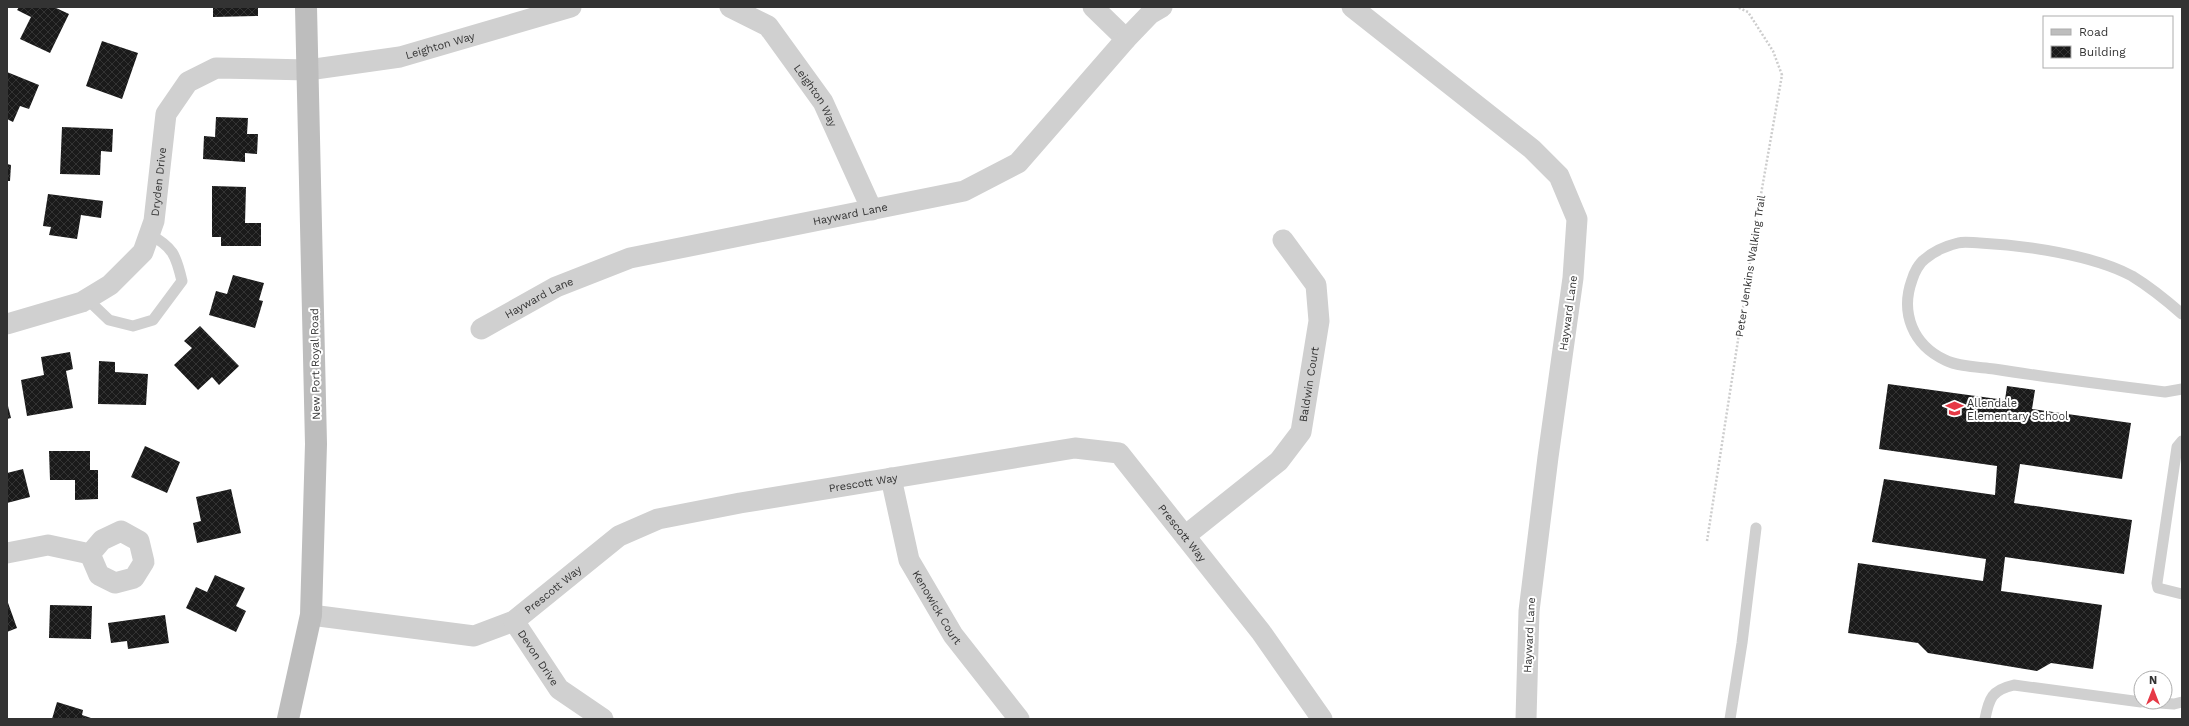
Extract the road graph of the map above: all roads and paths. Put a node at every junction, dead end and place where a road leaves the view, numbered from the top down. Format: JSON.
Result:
{"nodes":[{"id":1,"x":306,"y":7,"type":"edge"},
{"id":2,"x":570,"y":7,"type":"edge"},
{"id":3,"x":730,"y":7,"type":"edge"},
{"id":4,"x":1093,"y":7,"type":"edge"},
{"id":5,"x":1162,"y":7,"type":"edge"},
{"id":6,"x":1352,"y":7,"type":"edge"},
{"id":7,"x":1737,"y":7,"type":"edge"},
{"id":8,"x":1126,"y":39,"type":"junction"},
{"id":9,"x":308,"y":70,"type":"junction"},
{"id":10,"x":872,"y":210,"type":"junction"},
{"id":11,"x":149,"y":234,"type":"junction"},
{"id":12,"x":1283,"y":240,"type":"dead end"},
{"id":13,"x":87,"y":299,"type":"junction"},
{"id":14,"x":2182,"y":314,"type":"edge"},
{"id":15,"x":7,"y":324,"type":"edge"},
{"id":16,"x":481,"y":329,"type":"dead end"},
{"id":17,"x":2182,"y":389,"type":"edge"},
{"id":18,"x":2182,"y":441,"type":"edge"},
{"id":19,"x":891,"y":478,"type":"junction"},
{"id":20,"x":1756,"y":528,"type":"dead end"},
{"id":21,"x":1185,"y":536,"type":"junction"},
{"id":22,"x":1707,"y":541,"type":"dead end"},
{"id":23,"x":7,"y":553,"type":"edge"},
{"id":24,"x":90,"y":554,"type":"dead end"},
{"id":25,"x":2182,"y":594,"type":"edge"},
{"id":26,"x":311,"y":615,"type":"junction"},
{"id":27,"x":514,"y":621,"type":"junction"},
{"id":28,"x":2133,"y":701,"type":"edge"},
{"id":29,"x":288,"y":719,"type":"edge"},
{"id":30,"x":603,"y":719,"type":"edge"},
{"id":31,"x":1019,"y":719,"type":"edge"},
{"id":32,"x":1322,"y":719,"type":"edge"},
{"id":33,"x":1526,"y":719,"type":"edge"},
{"id":34,"x":1730,"y":719,"type":"edge"},
{"id":35,"x":1985,"y":719,"type":"edge"}],
"edges":[{"from":1,"to":9,"type":"street","name":"New Port Royal Road"},
{"from":2,"to":9,"type":"street","name":"Leighton Way"},
{"from":3,"to":10,"type":"street","name":"Leighton Way"},
{"from":4,"to":8,"type":"street"},
{"from":5,"to":8,"type":"street","name":"Hayward Lane"},
{"from":6,"to":33,"type":"street","name":"Hayward Lane"},
{"from":7,"to":22,"type":"path","name":"Peter Jenkins Walking Trail"},
{"from":8,"to":10,"type":"street","name":"Hayward Lane"},
{"from":9,"to":11,"type":"street","name":"Dryden Drive"},
{"from":9,"to":26,"type":"street","name":"New Port Royal Road"},
{"from":10,"to":16,"type":"street","name":"Hayward Lane"},
{"from":11,"to":13,"type":"street","name":"Dryden Drive"},
{"from":11,"to":13,"type":"lane"},
{"from":12,"to":21,"type":"street","name":"Baldwin Court"},
{"from":13,"to":15,"type":"street","name":"Dryden Drive"},
{"from":14,"to":17,"type":"lane"},
{"from":18,"to":25,"type":"lane"},
{"from":19,"to":21,"type":"street","name":"Prescott Way"},
{"from":19,"to":27,"type":"street","name":"Prescott Way"},
{"from":19,"to":31,"type":"street","name":"Kenowick Court"},
{"from":20,"to":34,"type":"lane"},
{"from":21,"to":32,"type":"street","name":"Prescott Way"},
{"from":23,"to":24,"type":"street"},
{"from":26,"to":27,"type":"street","name":"Prescott Way"},
{"from":26,"to":29,"type":"street","name":"New Port Royal Road"},
{"from":27,"to":30,"type":"street","name":"Devon Drive"},
{"from":28,"to":35,"type":"lane"}]}
